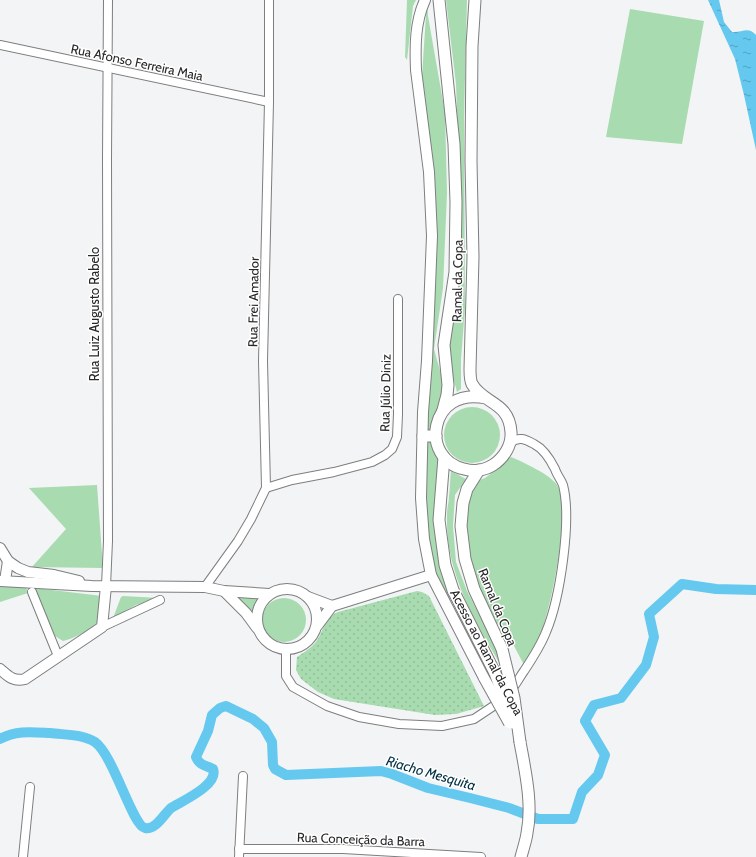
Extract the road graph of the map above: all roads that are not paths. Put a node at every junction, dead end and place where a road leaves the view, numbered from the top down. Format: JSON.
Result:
{"nodes":[{"id":1,"x":108,"y":0,"type":"edge"},
{"id":2,"x":269,"y":0,"type":"edge"},
{"id":3,"x":425,"y":0,"type":"edge"},
{"id":4,"x":439,"y":0,"type":"edge"},
{"id":5,"x":474,"y":0,"type":"edge"},
{"id":6,"x":0,"y":45,"type":"edge"},
{"id":7,"x":108,"y":68,"type":"junction"},
{"id":8,"x":269,"y":102,"type":"junction"},
{"id":9,"x":398,"y":299,"type":"dead end"},
{"id":10,"x":486,"y":398,"type":"junction"},
{"id":11,"x":441,"y":415,"type":"junction"},
{"id":12,"x":423,"y":436,"type":"junction"},
{"id":13,"x":436,"y":436,"type":"junction"},
{"id":14,"x":510,"y":443,"type":"junction"},
{"id":15,"x":444,"y":457,"type":"junction"},
{"id":16,"x":479,"y":470,"type":"junction"},
{"id":17,"x":266,"y":488,"type":"junction"},
{"id":18,"x":0,"y":548,"type":"edge"},
{"id":19,"x":8,"y":561,"type":"junction"},
{"id":20,"x":431,"y":575,"type":"junction"},
{"id":21,"x":3,"y":581,"type":"edge"},
{"id":22,"x":92,"y":586,"type":"junction"},
{"id":23,"x":106,"y":586,"type":"junction"},
{"id":24,"x":205,"y":587,"type":"junction"},
{"id":25,"x":224,"y":591,"type":"junction"},
{"id":26,"x":32,"y":592,"type":"dead end"},
{"id":27,"x":269,"y":594,"type":"junction"},
{"id":28,"x":308,"y":597,"type":"junction"},
{"id":29,"x":160,"y":600,"type":"dead end"},
{"id":30,"x":332,"y":606,"type":"junction"},
{"id":31,"x":317,"y":626,"type":"junction"},
{"id":32,"x":102,"y":627,"type":"junction"},
{"id":33,"x":258,"y":631,"type":"junction"},
{"id":34,"x":286,"y":650,"type":"junction"},
{"id":35,"x":58,"y":656,"type":"junction"},
{"id":36,"x":0,"y":668,"type":"edge"},
{"id":37,"x":520,"y":742,"type":"junction"},
{"id":38,"x":243,"y":776,"type":"dead end"},
{"id":39,"x":30,"y":787,"type":"dead end"},
{"id":40,"x":239,"y":853,"type":"edge"},
{"id":41,"x":23,"y":857,"type":"edge"},
{"id":42,"x":481,"y":857,"type":"edge"},
{"id":43,"x":521,"y":857,"type":"edge"}],
"edges":[{"from":1,"to":7,"type":"street","name":"Rua Luiz Augusto Rabelo"},
{"from":2,"to":8,"type":"street","name":"Rua Frei Amador"},
{"from":3,"to":12,"type":"street","name":"Ramal da Copa"},
{"from":4,"to":11,"type":"main road","name":"Ramal da Copa"},
{"from":5,"to":10,"type":"main road","name":"Ramal da Copa"},
{"from":6,"to":7,"type":"street","name":"Rua Afonso Ferreira Maia"},
{"from":7,"to":8,"type":"street","name":"Rua Afonso Ferreira Maia"},
{"from":7,"to":23,"type":"street","name":"Rua Luiz Augusto Rabelo"},
{"from":8,"to":17,"type":"street","name":"Rua Frei Amador"},
{"from":9,"to":17,"type":"street","name":"Rua Júlio Diniz"},
{"from":10,"to":11,"type":"main road"},
{"from":10,"to":14,"type":"main road","name":"Ramal da Copa"},
{"from":11,"to":13,"type":"main road"},
{"from":12,"to":13,"type":"main road"},
{"from":12,"to":20,"type":"street","name":"Ramal da Copa"},
{"from":13,"to":15,"type":"main road"},
{"from":14,"to":16,"type":"main road"},
{"from":14,"to":34,"type":"street"},
{"from":15,"to":16,"type":"main road"},
{"from":15,"to":37,"type":"main road","bridge":true},
{"from":16,"to":37,"type":"main road","name":"Ramal da Copa","bridge":true},
{"from":17,"to":24,"type":"street","name":"Rua Frei Amador"},
{"from":18,"to":19,"type":"street"},
{"from":19,"to":21,"type":"street"},
{"from":19,"to":22,"type":"street"},
{"from":20,"to":30,"type":"street"},
{"from":20,"to":37,"type":"street","name":"Acesso ao Ramal da Copa","bridge":true},
{"from":21,"to":22,"type":"street"},
{"from":22,"to":23,"type":"street"},
{"from":23,"to":24,"type":"street"},
{"from":23,"to":32,"type":"street","name":"Rua Luiz Augusto Rabelo"},
{"from":24,"to":25,"type":"street"},
{"from":25,"to":27,"type":"street"},
{"from":25,"to":33,"type":"street"},
{"from":26,"to":35,"type":"street"},
{"from":27,"to":28,"type":"street"},
{"from":27,"to":33,"type":"street"},
{"from":28,"to":30,"type":"street"},
{"from":28,"to":31,"type":"street"},
{"from":29,"to":32,"type":"street"},
{"from":30,"to":31,"type":"street"},
{"from":31,"to":34,"type":"street"},
{"from":32,"to":35,"type":"street"},
{"from":33,"to":34,"type":"street"},
{"from":35,"to":36,"type":"street"},
{"from":37,"to":43,"type":"main road"},
{"from":38,"to":40,"type":"street"},
{"from":39,"to":41,"type":"street"},
{"from":40,"to":42,"type":"street","name":"Rua Conceição da Barra"}]}
